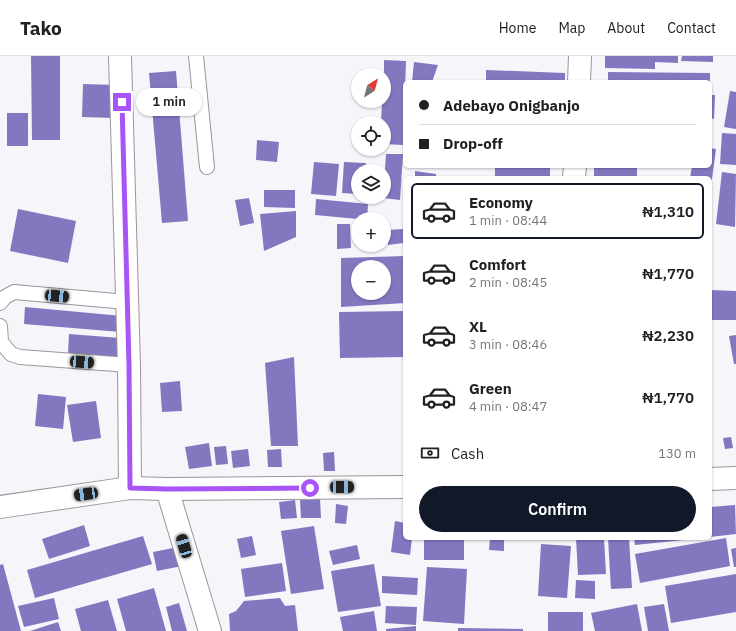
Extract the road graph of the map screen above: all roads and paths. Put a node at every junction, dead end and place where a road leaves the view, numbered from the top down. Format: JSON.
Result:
{"nodes":[{"id":1,"x":120,"y":56,"type":"edge"},
{"id":2,"x":196,"y":56,"type":"edge"},
{"id":3,"x":580,"y":56,"type":"edge"},
{"id":4,"x":579,"y":80,"type":"edge"},
{"id":5,"x":207,"y":167,"type":"dead end"},
{"id":6,"x":127,"y":302,"type":"junction"},
{"id":7,"x":0,"y":303,"type":"edge"},
{"id":8,"x":0,"y":326,"type":"edge"},
{"id":9,"x":129,"y":365,"type":"junction"},
{"id":10,"x":736,"y":478,"type":"edge"},
{"id":11,"x":712,"y":479,"type":"edge"},
{"id":12,"x":403,"y":487,"type":"edge"},
{"id":13,"x":130,"y":488,"type":"junction"},
{"id":14,"x":167,"y":489,"type":"junction"},
{"id":15,"x":0,"y":507,"type":"edge"},
{"id":16,"x":210,"y":631,"type":"edge"}],
"edges":[{"from":1,"to":6,"type":"street"},
{"from":2,"to":5,"type":"lane"},
{"from":3,"to":4,"type":"street"},
{"from":6,"to":7,"type":"lane"},
{"from":6,"to":9,"type":"street"},
{"from":8,"to":9,"type":"lane"},
{"from":9,"to":13,"type":"street"},
{"from":10,"to":11,"type":"street"},
{"from":12,"to":14,"type":"street"},
{"from":13,"to":14,"type":"street"},
{"from":13,"to":15,"type":"street"},
{"from":14,"to":16,"type":"street"}]}
